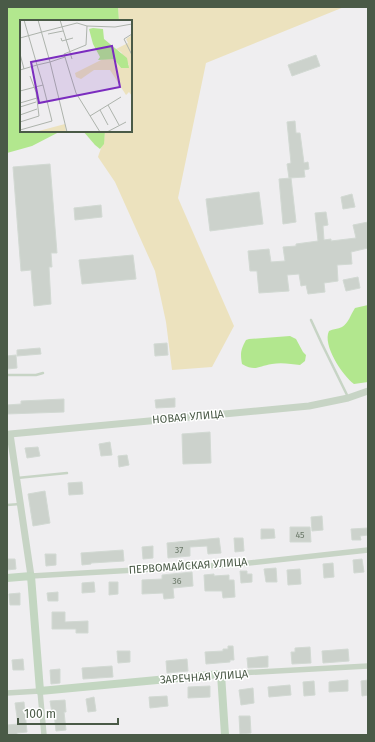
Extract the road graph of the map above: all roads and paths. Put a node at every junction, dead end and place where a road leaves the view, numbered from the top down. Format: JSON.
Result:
{"nodes":[{"id":1,"x":311,"y":320,"type":"dead end"},
{"id":2,"x":43,"y":374,"type":"dead end"},
{"id":3,"x":7,"y":375,"type":"edge"},
{"id":4,"x":368,"y":391,"type":"edge"},
{"id":5,"x":348,"y":398,"type":"junction"},
{"id":6,"x":8,"y":434,"type":"edge"},
{"id":7,"x":67,"y":473,"type":"dead end"},
{"id":8,"x":16,"y":478,"type":"junction"},
{"id":9,"x":21,"y":504,"type":"junction"},
{"id":10,"x":7,"y":505,"type":"edge"},
{"id":11,"x":368,"y":550,"type":"edge"},
{"id":12,"x":31,"y":576,"type":"junction"},
{"id":13,"x":7,"y":578,"type":"edge"},
{"id":14,"x":368,"y":666,"type":"edge"},
{"id":15,"x":221,"y":674,"type":"junction"},
{"id":16,"x":40,"y":691,"type":"junction"},
{"id":17,"x":7,"y":693,"type":"edge"},
{"id":18,"x":44,"y":735,"type":"edge"},
{"id":19,"x":225,"y":735,"type":"edge"}],
"edges":[{"from":1,"to":5,"type":"lane"},
{"from":2,"to":3,"type":"lane"},
{"from":4,"to":5,"type":"street","name":"НОВАЯ УЛИЦА"},
{"from":5,"to":6,"type":"street","name":"НОВАЯ УЛИЦА"},
{"from":6,"to":8,"type":"street"},
{"from":7,"to":8,"type":"lane"},
{"from":8,"to":9,"type":"street"},
{"from":9,"to":10,"type":"lane"},
{"from":9,"to":12,"type":"street"},
{"from":11,"to":12,"type":"street","name":"ПЕРВОМАЙСКАЯ УЛИЦА"},
{"from":12,"to":13,"type":"main road","name":"ПЕРВОМАЙСКАЯ УЛИЦА"},
{"from":12,"to":16,"type":"main road"},
{"from":14,"to":15,"type":"street","name":"ЗАРЕЧНАЯ УЛИЦА"},
{"from":15,"to":16,"type":"main road","name":"ЗАРЕЧНАЯ УЛИЦА"},
{"from":15,"to":19,"type":"main road"},
{"from":16,"to":17,"type":"street","name":"ЗАРЕЧНАЯ УЛИЦА"},
{"from":16,"to":18,"type":"street"}]}
